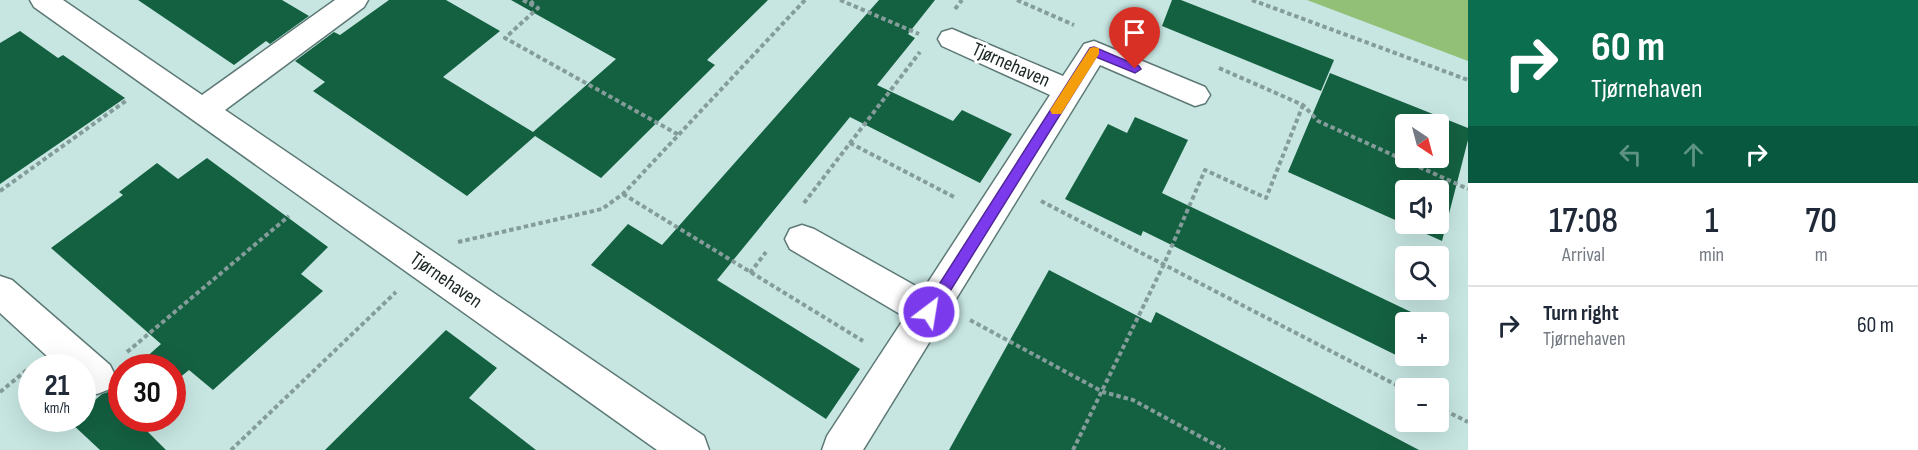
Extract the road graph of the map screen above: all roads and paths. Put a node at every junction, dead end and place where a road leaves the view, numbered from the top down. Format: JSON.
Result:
{"nodes":[{"id":1,"x":44,"y":0,"type":"edge"},
{"id":2,"x":354,"y":0,"type":"edge"},
{"id":3,"x":523,"y":0,"type":"edge"},
{"id":4,"x":535,"y":0,"type":"edge"},
{"id":5,"x":805,"y":0,"type":"edge"},
{"id":6,"x":840,"y":0,"type":"edge"},
{"id":7,"x":962,"y":0,"type":"edge"},
{"id":8,"x":1017,"y":0,"type":"edge"},
{"id":9,"x":1252,"y":0,"type":"edge"},
{"id":10,"x":530,"y":4,"type":"junction"},
{"id":11,"x":1077,"y":26,"type":"dead end"},
{"id":12,"x":941,"y":39,"type":"junction"},
{"id":13,"x":1212,"y":65,"type":"dead end"},
{"id":14,"x":157,"y":79,"type":"junction"},
{"id":15,"x":1468,"y":80,"type":"edge"},
{"id":16,"x":1069,"y":91,"type":"junction"},
{"id":17,"x":1195,"y":95,"type":"dead end"},
{"id":18,"x":1303,"y":105,"type":"junction"},
{"id":19,"x":203,"y":110,"type":"junction"},
{"id":20,"x":679,"y":135,"type":"junction"},
{"id":21,"x":850,"y":143,"type":"junction"},
{"id":22,"x":1009,"y":184,"type":"junction"},
{"id":23,"x":1468,"y":189,"type":"edge"},
{"id":24,"x":0,"y":191,"type":"edge"},
{"id":25,"x":319,"y":192,"type":"junction"},
{"id":26,"x":623,"y":194,"type":"junction"},
{"id":27,"x":803,"y":204,"type":"dead end"},
{"id":28,"x":989,"y":216,"type":"junction"},
{"id":29,"x":786,"y":243,"type":"joint"},
{"id":30,"x":1164,"y":264,"type":"junction"},
{"id":31,"x":424,"y":265,"type":"junction"},
{"id":32,"x":750,"y":273,"type":"junction"},
{"id":33,"x":0,"y":291,"type":"edge"},
{"id":34,"x":932,"y":307,"type":"junction"},
{"id":35,"x":897,"y":361,"type":"junction"},
{"id":36,"x":97,"y":377,"type":"joint"},
{"id":37,"x":1395,"y":384,"type":"edge"},
{"id":38,"x":1102,"y":392,"type":"junction"},
{"id":39,"x":1449,"y":412,"type":"edge"},
{"id":40,"x":1468,"y":422,"type":"edge"},
{"id":41,"x":231,"y":450,"type":"edge"},
{"id":42,"x":690,"y":450,"type":"edge"},
{"id":43,"x":841,"y":450,"type":"edge"},
{"id":44,"x":1073,"y":450,"type":"edge"},
{"id":45,"x":1225,"y":450,"type":"edge"}],
"edges":[{"from":1,"to":14,"type":"street","name":"Tjørnehaven"},
{"from":2,"to":19,"type":"street"},
{"from":3,"to":10,"type":"path"},
{"from":4,"to":10,"type":"path"},
{"from":5,"to":20,"type":"path"},
{"from":6,"to":12,"type":"path"},
{"from":7,"to":12,"type":"path"},
{"from":8,"to":11,"type":"path"},
{"from":9,"to":15,"type":"path"},
{"from":10,"to":20,"type":"path"},
{"from":12,"to":16,"type":"street","name":"Tjørnehaven"},
{"from":12,"to":21,"type":"path"},
{"from":13,"to":18,"type":"path"},
{"from":14,"to":19,"type":"street","name":"Tjørnehaven"},
{"from":14,"to":24,"type":"path"},
{"from":16,"to":17,"type":"street","name":"Tjørnehaven"},
{"from":16,"to":22,"type":"street","name":"Tjørnehaven"},
{"from":18,"to":23,"type":"path"},
{"from":18,"to":30,"type":"path"},
{"from":19,"to":25,"type":"street","name":"Tjørnehaven"},
{"from":20,"to":26,"type":"path"},
{"from":21,"to":27,"type":"path"},
{"from":21,"to":28,"type":"path"},
{"from":22,"to":28,"type":"street","name":"Tjørnehaven"},
{"from":22,"to":30,"type":"path"},
{"from":25,"to":31,"type":"street","name":"Tjørnehaven"},
{"from":25,"to":36,"type":"path"},
{"from":26,"to":31,"type":"path"},
{"from":26,"to":32,"type":"path"},
{"from":28,"to":34,"type":"street","name":"Tjørnehaven"},
{"from":29,"to":32,"type":"path"},
{"from":29,"to":34,"type":"street"},
{"from":30,"to":37,"type":"path"},
{"from":30,"to":38,"type":"path"},
{"from":31,"to":41,"type":"path"},
{"from":31,"to":42,"type":"street","name":"Tjørnehaven"},
{"from":32,"to":35,"type":"path"},
{"from":33,"to":36,"type":"street"},
{"from":34,"to":35,"type":"street","name":"Tjørnehaven"},
{"from":34,"to":38,"type":"path"},
{"from":35,"to":43,"type":"street","name":"Tjørnehaven"},
{"from":38,"to":44,"type":"path"},
{"from":38,"to":45,"type":"path"},
{"from":39,"to":40,"type":"path"}]}
